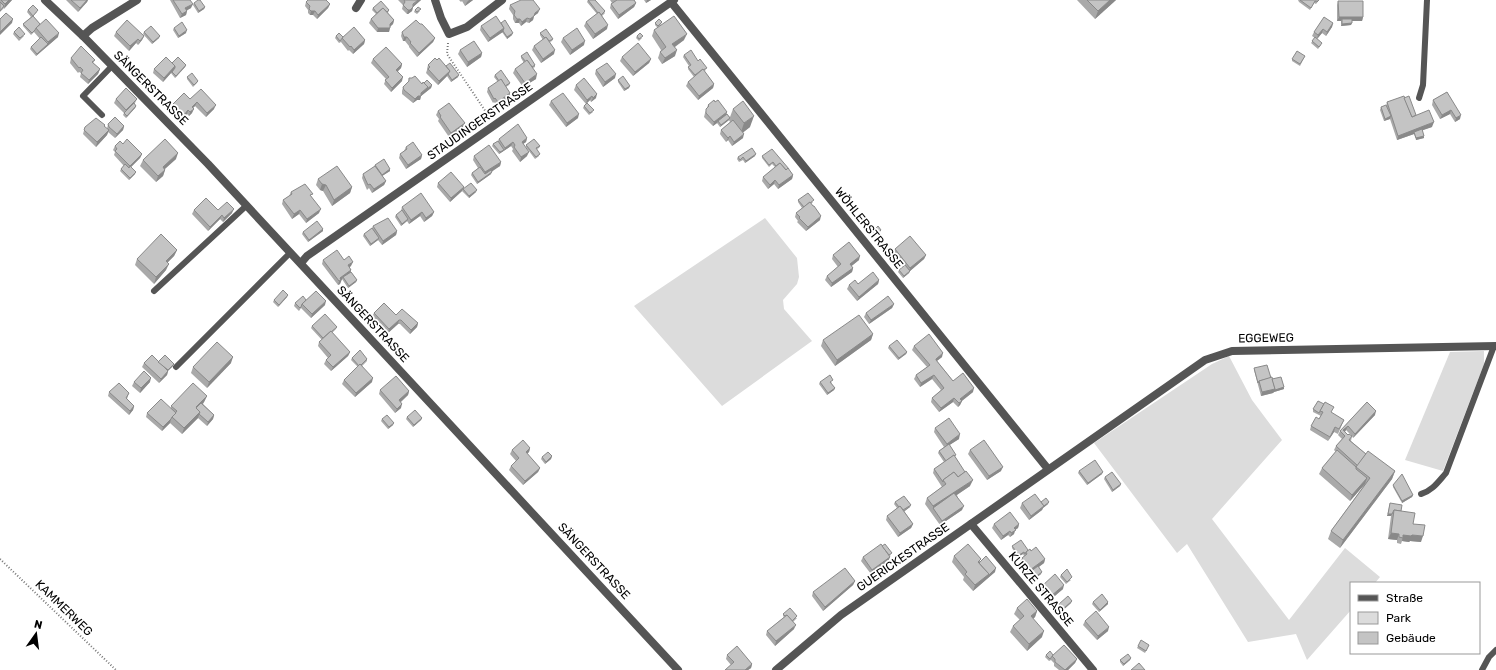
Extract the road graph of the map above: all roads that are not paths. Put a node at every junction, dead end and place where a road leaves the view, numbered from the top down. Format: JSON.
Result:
{"nodes":[{"id":1,"x":45,"y":0,"type":"edge"},
{"id":2,"x":137,"y":0,"type":"edge"},
{"id":3,"x":360,"y":0,"type":"edge"},
{"id":4,"x":435,"y":0,"type":"edge"},
{"id":5,"x":502,"y":0,"type":"edge"},
{"id":6,"x":1427,"y":0,"type":"edge"},
{"id":7,"x":672,"y":1,"type":"edge"},
{"id":8,"x":356,"y":8,"type":"dead end"},
{"id":9,"x":83,"y":36,"type":"junction"},
{"id":10,"x":112,"y":66,"type":"junction"},
{"id":11,"x":1419,"y":98,"type":"dead end"},
{"id":12,"x":102,"y":115,"type":"dead end"},
{"id":13,"x":246,"y":206,"type":"junction"},
{"id":14,"x":290,"y":253,"type":"junction"},
{"id":15,"x":301,"y":263,"type":"junction"},
{"id":16,"x":154,"y":291,"type":"dead end"},
{"id":17,"x":1495,"y":346,"type":"edge"},
{"id":18,"x":176,"y":367,"type":"dead end"},
{"id":19,"x":1048,"y":469,"type":"junction"},
{"id":20,"x":1421,"y":494,"type":"dead end"},
{"id":21,"x":971,"y":524,"type":"junction"},
{"id":22,"x":1496,"y":650,"type":"edge"},
{"id":23,"x":678,"y":670,"type":"edge"},
{"id":24,"x":776,"y":670,"type":"edge"},
{"id":25,"x":1093,"y":670,"type":"edge"},
{"id":26,"x":1482,"y":670,"type":"edge"}],
"edges":[{"from":1,"to":9,"type":"street","name":"SÄNGERSTRASSE"},
{"from":2,"to":9,"type":"street"},
{"from":3,"to":8,"type":"street"},
{"from":4,"to":5,"type":"street"},
{"from":6,"to":11,"type":"lane"},
{"from":7,"to":15,"type":"street","name":"STAUDINGERSTRASSE"},
{"from":7,"to":19,"type":"street","name":"WÖHLERSTRASSE"},
{"from":9,"to":10,"type":"street","name":"SÄNGERSTRASSE"},
{"from":10,"to":12,"type":"lane"},
{"from":10,"to":13,"type":"street","name":"SÄNGERSTRASSE"},
{"from":13,"to":14,"type":"street","name":"SÄNGERSTRASSE"},
{"from":13,"to":16,"type":"lane"},
{"from":14,"to":15,"type":"street","name":"SÄNGERSTRASSE"},
{"from":14,"to":18,"type":"lane"},
{"from":15,"to":23,"type":"street","name":"SÄNGERSTRASSE"},
{"from":17,"to":19,"type":"street","name":"EGGEWEG"},
{"from":17,"to":20,"type":"lane"},
{"from":19,"to":21,"type":"street","name":"GUERICKESTRASSE"},
{"from":21,"to":24,"type":"street","name":"GUERICKESTRASSE"},
{"from":21,"to":25,"type":"street","name":"KURZE STRASSE"},
{"from":22,"to":26,"type":"lane"}]}
